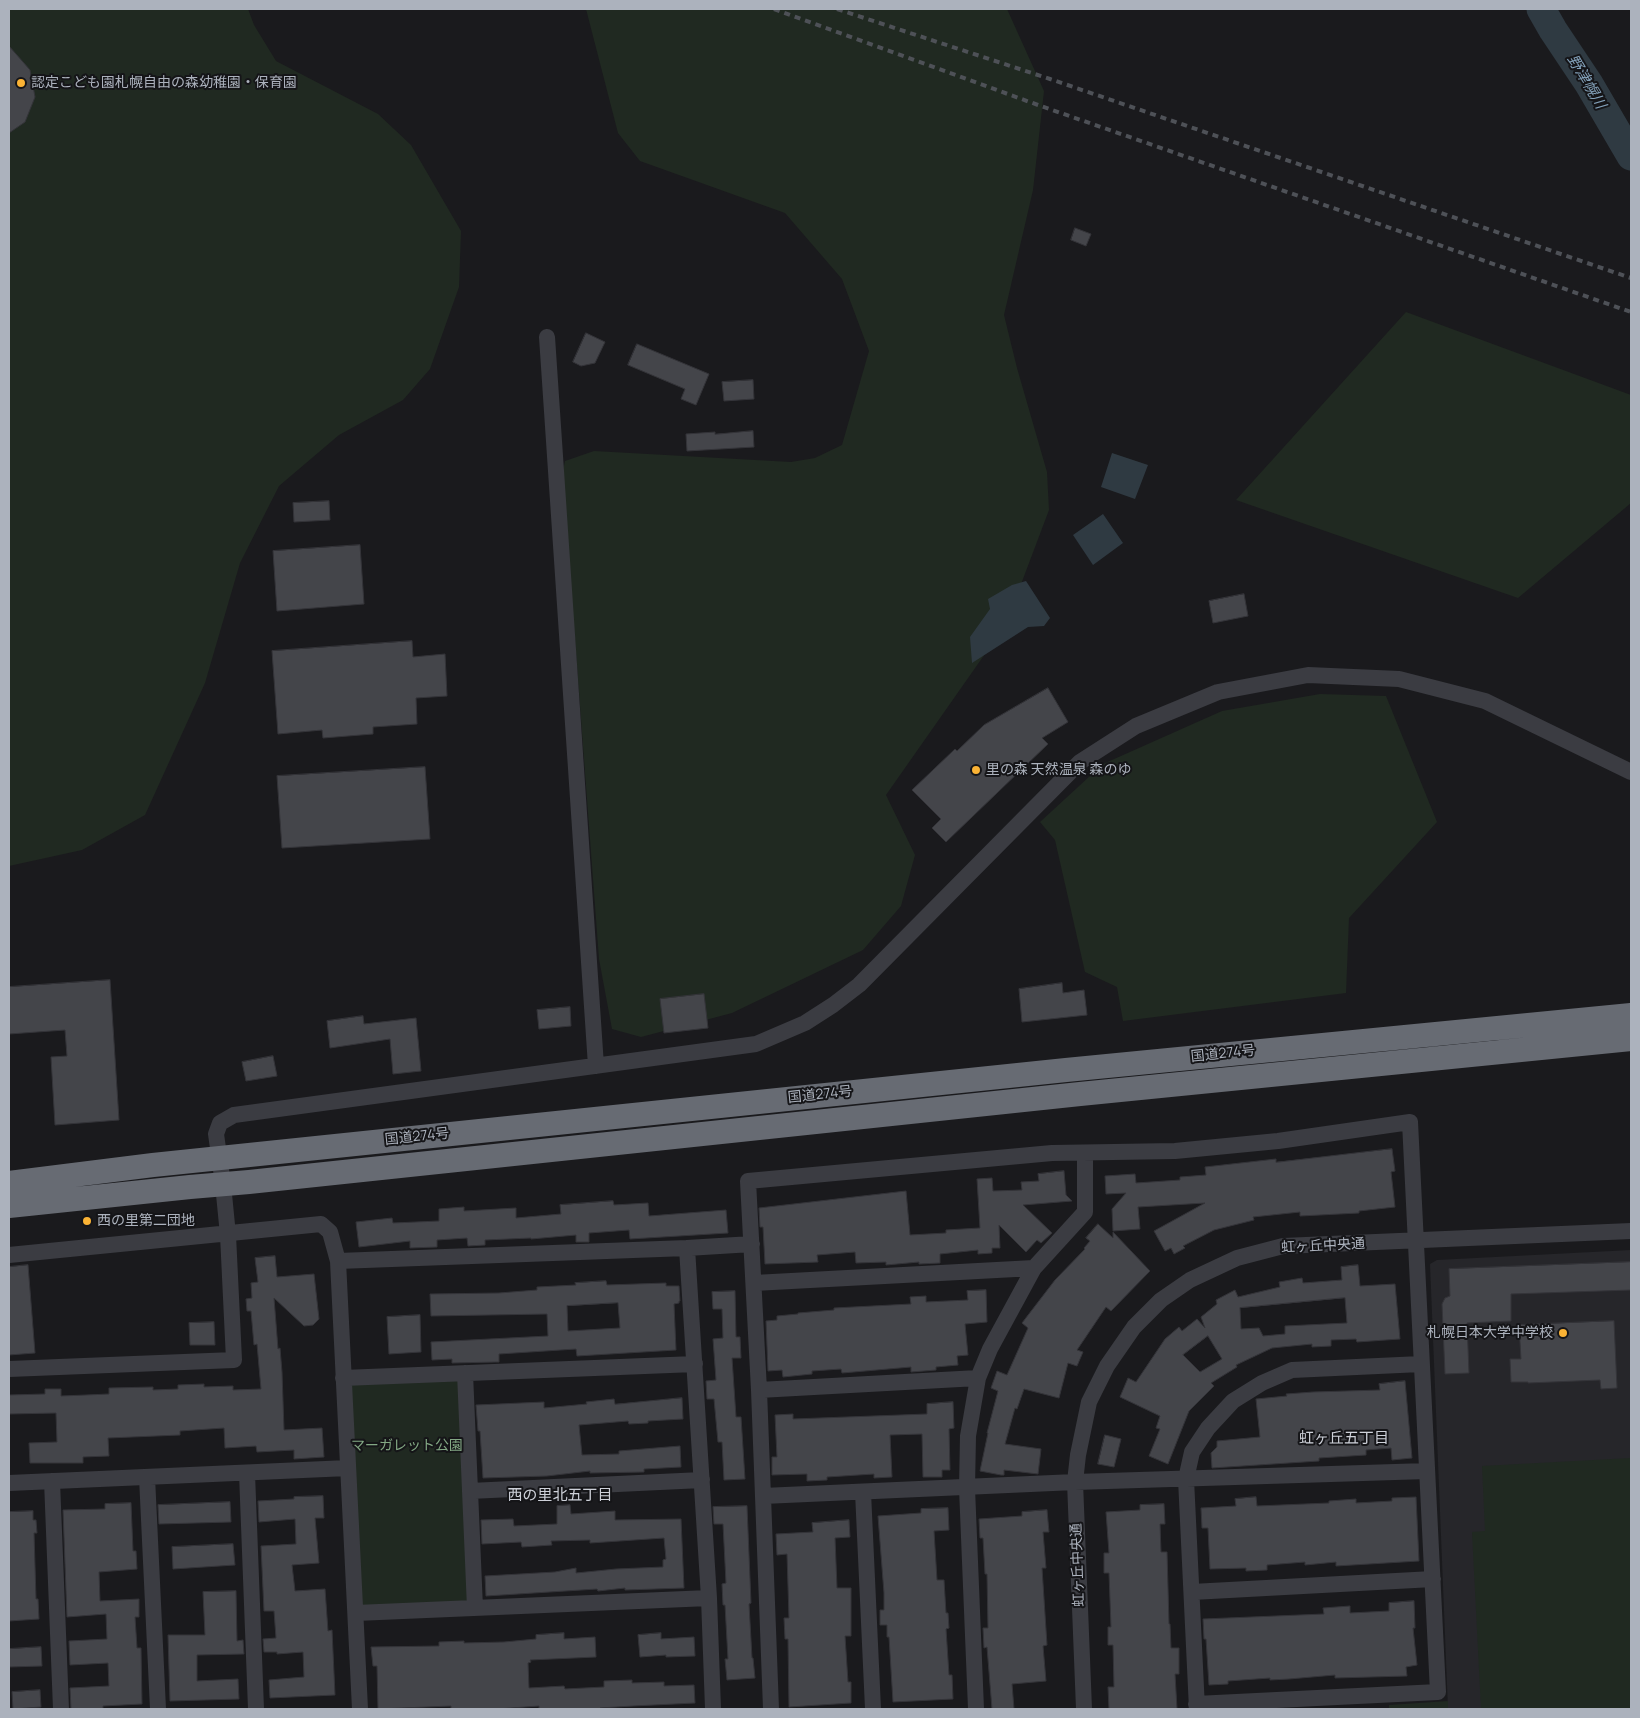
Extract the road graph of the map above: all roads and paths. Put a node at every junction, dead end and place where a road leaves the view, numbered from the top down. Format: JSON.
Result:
{"nodes":[{"id":1,"x":547,"y":337,"type":"dead end"},
{"id":2,"x":1631,"y":772,"type":"edge"},
{"id":3,"x":1631,"y":1015,"type":"edge"},
{"id":4,"x":1631,"y":1039,"type":"edge"},
{"id":5,"x":596,"y":1066,"type":"junction"},
{"id":6,"x":1085,"y":1153,"type":"junction"},
{"id":7,"x":220,"y":1158,"type":"junction"},
{"id":8,"x":9,"y":1183,"type":"edge"},
{"id":9,"x":223,"y":1184,"type":"junction"},
{"id":10,"x":9,"y":1206,"type":"edge"},
{"id":11,"x":1631,"y":1231,"type":"edge"},
{"id":12,"x":228,"y":1235,"type":"junction"},
{"id":13,"x":1415,"y":1241,"type":"junction"},
{"id":14,"x":752,"y":1244,"type":"junction"},
{"id":15,"x":687,"y":1248,"type":"junction"},
{"id":16,"x":9,"y":1255,"type":"edge"},
{"id":17,"x":338,"y":1261,"type":"junction"},
{"id":18,"x":1034,"y":1268,"type":"junction"},
{"id":19,"x":754,"y":1283,"type":"junction"},
{"id":20,"x":695,"y":1364,"type":"junction"},
{"id":21,"x":1422,"y":1364,"type":"junction"},
{"id":22,"x":9,"y":1369,"type":"edge"},
{"id":23,"x":465,"y":1373,"type":"junction"},
{"id":24,"x":343,"y":1378,"type":"junction"},
{"id":25,"x":978,"y":1378,"type":"junction"},
{"id":26,"x":759,"y":1390,"type":"junction"},
{"id":27,"x":348,"y":1468,"type":"junction"},
{"id":28,"x":1427,"y":1471,"type":"junction"},
{"id":29,"x":247,"y":1473,"type":"junction"},
{"id":30,"x":147,"y":1477,"type":"junction"},
{"id":31,"x":1186,"y":1479,"type":"junction"},
{"id":32,"x":702,"y":1480,"type":"junction"},
{"id":33,"x":52,"y":1481,"type":"junction"},
{"id":34,"x":1075,"y":1482,"type":"junction"},
{"id":35,"x":9,"y":1483,"type":"edge"},
{"id":36,"x":967,"y":1488,"type":"junction"},
{"id":37,"x":470,"y":1491,"type":"junction"},
{"id":38,"x":863,"y":1492,"type":"junction"},
{"id":39,"x":763,"y":1496,"type":"junction"},
{"id":40,"x":1433,"y":1579,"type":"junction"},
{"id":41,"x":1192,"y":1592,"type":"junction"},
{"id":42,"x":709,"y":1598,"type":"junction"},
{"id":43,"x":475,"y":1608,"type":"junction"},
{"id":44,"x":356,"y":1613,"type":"junction"},
{"id":45,"x":1197,"y":1707,"type":"edge"},
{"id":46,"x":61,"y":1709,"type":"edge"},
{"id":47,"x":158,"y":1709,"type":"edge"},
{"id":48,"x":256,"y":1709,"type":"edge"},
{"id":49,"x":360,"y":1709,"type":"edge"},
{"id":50,"x":712,"y":1709,"type":"edge"},
{"id":51,"x":771,"y":1709,"type":"edge"},
{"id":52,"x":873,"y":1709,"type":"edge"},
{"id":53,"x":976,"y":1709,"type":"edge"},
{"id":54,"x":1084,"y":1709,"type":"edge"}],
"edges":[{"from":1,"to":5,"type":"street"},
{"from":2,"to":5,"type":"street"},
{"from":3,"to":7,"type":"highway","name":"国道274号"},
{"from":4,"to":9,"type":"highway","name":"国道274号"},
{"from":5,"to":7,"type":"street"},
{"from":6,"to":13,"type":"street"},
{"from":6,"to":14,"type":"street"},
{"from":6,"to":18,"type":"street"},
{"from":7,"to":8,"type":"highway","name":"国道274号"},
{"from":7,"to":9,"type":"street"},
{"from":9,"to":10,"type":"highway","name":"国道274号"},
{"from":9,"to":12,"type":"street"},
{"from":11,"to":13,"type":"street","name":"虹ヶ丘中央通"},
{"from":12,"to":16,"type":"street"},
{"from":12,"to":17,"type":"street"},
{"from":12,"to":22,"type":"street"},
{"from":13,"to":21,"type":"street"},
{"from":13,"to":34,"type":"street","name":"虹ヶ丘中央通"},
{"from":14,"to":15,"type":"street"},
{"from":14,"to":19,"type":"street"},
{"from":15,"to":17,"type":"street"},
{"from":15,"to":20,"type":"street"},
{"from":17,"to":24,"type":"street"},
{"from":18,"to":19,"type":"street"},
{"from":18,"to":25,"type":"street"},
{"from":19,"to":26,"type":"street"},
{"from":20,"to":23,"type":"street"},
{"from":20,"to":32,"type":"street"},
{"from":21,"to":28,"type":"street"},
{"from":21,"to":31,"type":"street"},
{"from":23,"to":24,"type":"street"},
{"from":23,"to":37,"type":"street"},
{"from":24,"to":27,"type":"street"},
{"from":25,"to":26,"type":"street"},
{"from":25,"to":36,"type":"street"},
{"from":26,"to":39,"type":"street"},
{"from":27,"to":29,"type":"street"},
{"from":27,"to":44,"type":"street"},
{"from":28,"to":31,"type":"street"},
{"from":28,"to":40,"type":"street"},
{"from":29,"to":30,"type":"street"},
{"from":29,"to":48,"type":"street"},
{"from":30,"to":33,"type":"street"},
{"from":30,"to":47,"type":"street"},
{"from":31,"to":34,"type":"street"},
{"from":31,"to":41,"type":"street"},
{"from":32,"to":37,"type":"street"},
{"from":32,"to":42,"type":"street"},
{"from":33,"to":35,"type":"street"},
{"from":33,"to":46,"type":"street"},
{"from":34,"to":36,"type":"street"},
{"from":34,"to":54,"type":"street","name":"虹ヶ丘中央通"},
{"from":36,"to":38,"type":"street"},
{"from":36,"to":53,"type":"street"},
{"from":37,"to":43,"type":"street"},
{"from":38,"to":39,"type":"street"},
{"from":38,"to":52,"type":"street"},
{"from":39,"to":51,"type":"street"},
{"from":40,"to":41,"type":"street"},
{"from":40,"to":45,"type":"street"},
{"from":41,"to":45,"type":"street"},
{"from":42,"to":43,"type":"street"},
{"from":42,"to":50,"type":"street"},
{"from":43,"to":44,"type":"street"},
{"from":44,"to":49,"type":"street"}]}
